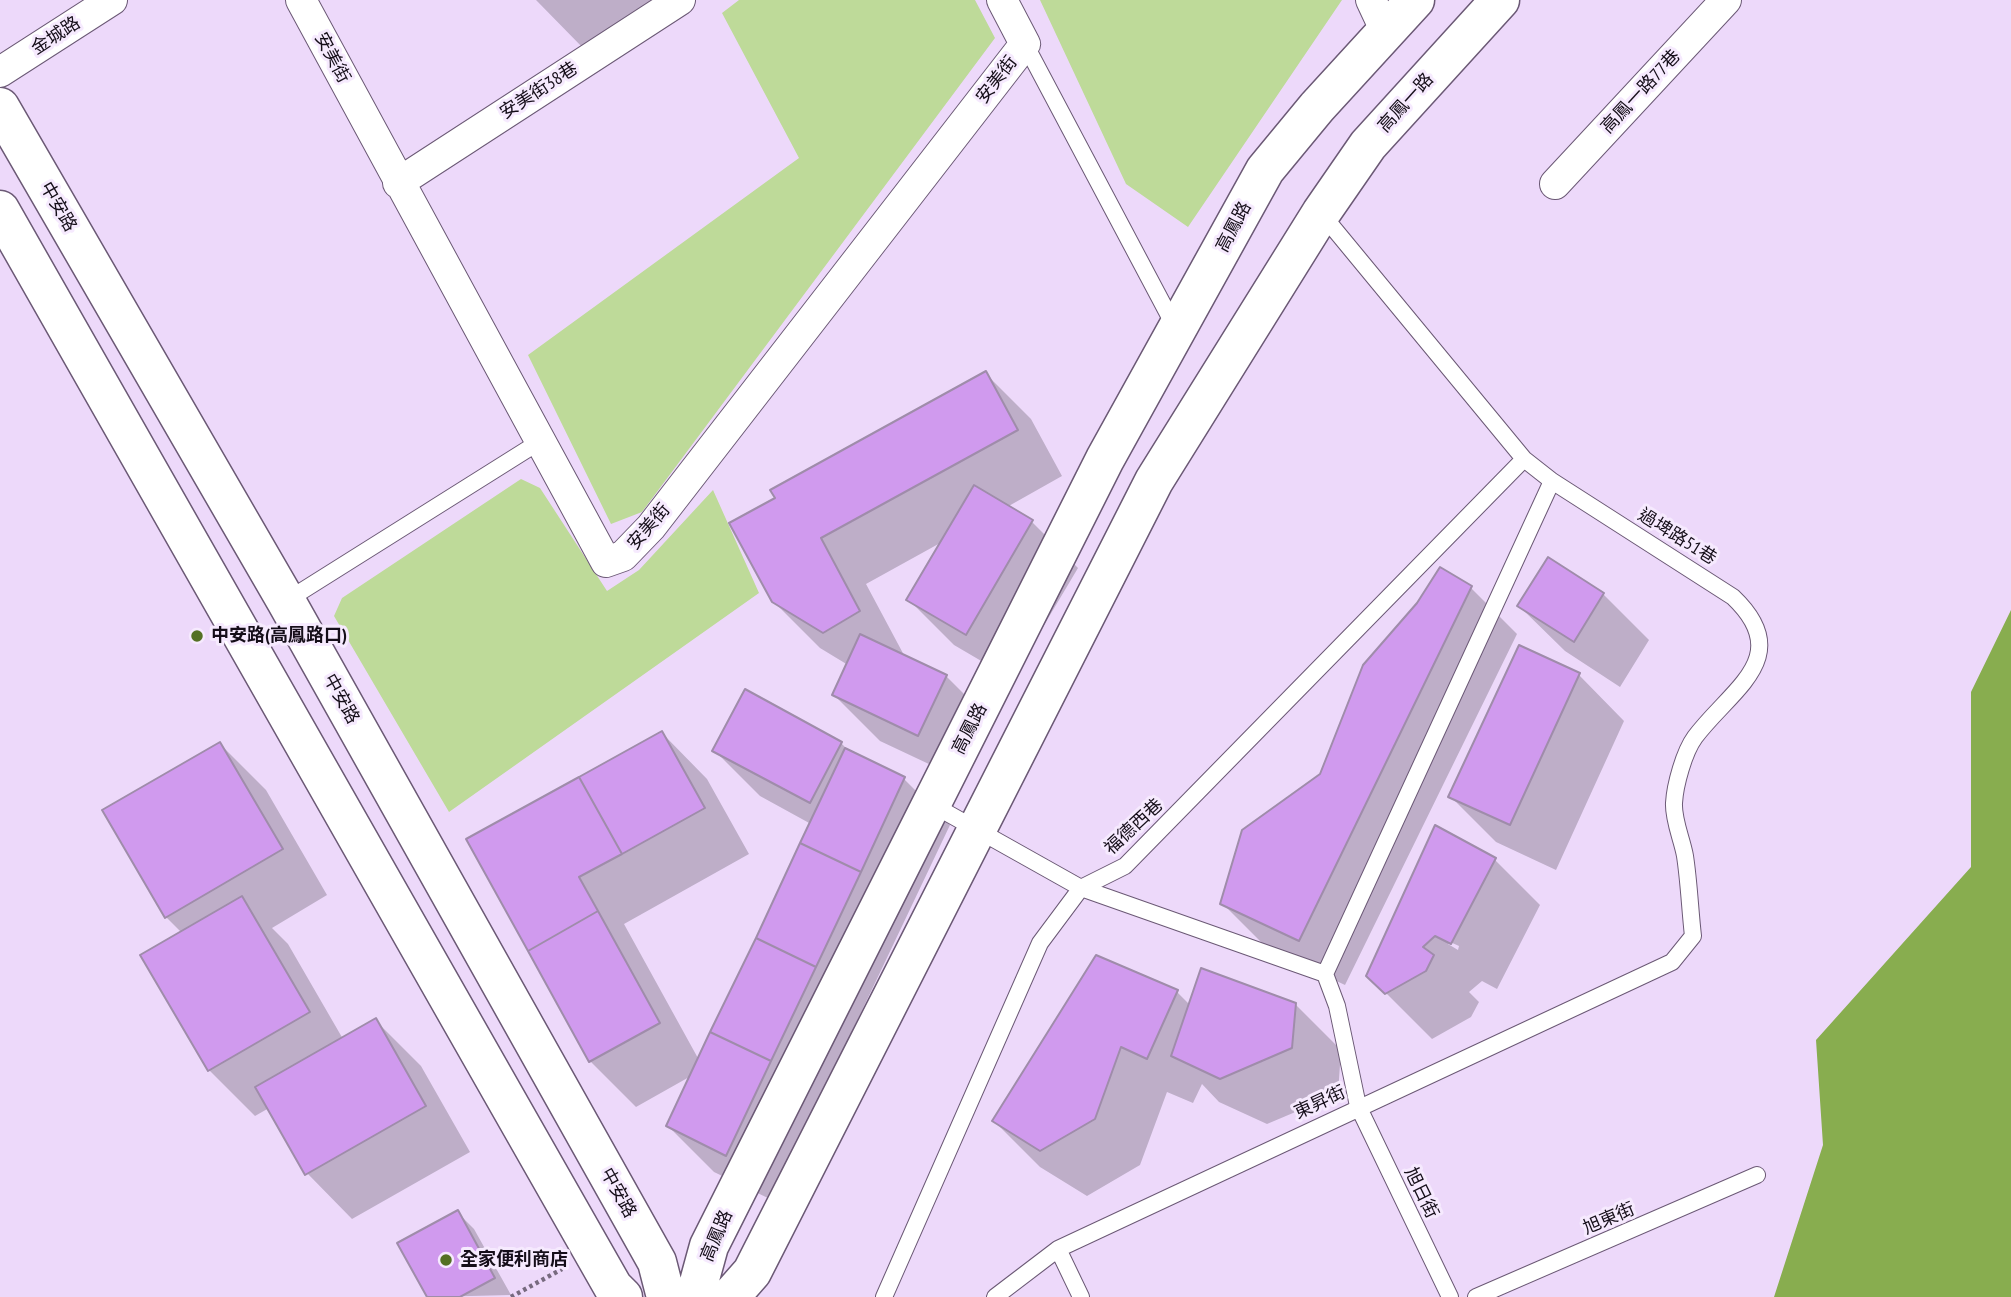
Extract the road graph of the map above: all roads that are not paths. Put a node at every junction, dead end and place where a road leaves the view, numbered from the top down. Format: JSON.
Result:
{"nodes":[{"id":1,"x":112,"y":0,"type":"edge"},
{"id":2,"x":301,"y":0,"type":"edge"},
{"id":3,"x":680,"y":0,"type":"edge"},
{"id":4,"x":1002,"y":0,"type":"edge"},
{"id":5,"x":1415,"y":0,"type":"edge"},
{"id":6,"x":1500,"y":0,"type":"edge"},
{"id":7,"x":1726,"y":0,"type":"edge"},
{"id":8,"x":1378,"y":16,"type":"edge"},
{"id":9,"x":1025,"y":44,"type":"junction"},
{"id":10,"x":0,"y":72,"type":"edge"},
{"id":11,"x":0,"y":107,"type":"edge"},
{"id":12,"x":398,"y":183,"type":"junction"},
{"id":13,"x":1555,"y":184,"type":"dead end"},
{"id":14,"x":0,"y":210,"type":"edge"},
{"id":15,"x":1321,"y":213,"type":"junction"},
{"id":16,"x":1178,"y":332,"type":"junction"},
{"id":17,"x":539,"y":442,"type":"junction"},
{"id":18,"x":1524,"y":459,"type":"junction"},
{"id":19,"x":1552,"y":481,"type":"junction"},
{"id":20,"x":286,"y":601,"type":"junction"},
{"id":21,"x":933,"y":805,"type":"junction"},
{"id":22,"x":977,"y":830,"type":"junction"},
{"id":23,"x":1081,"y":888,"type":"junction"},
{"id":24,"x":1672,"y":962,"type":"joint"},
{"id":25,"x":1325,"y":974,"type":"junction"},
{"id":26,"x":1358,"y":1106,"type":"junction"},
{"id":27,"x":1757,"y":1175,"type":"dead end"},
{"id":28,"x":1058,"y":1249,"type":"junction"},
{"id":29,"x":623,"y":1297,"type":"edge"},
{"id":30,"x":666,"y":1297,"type":"edge"},
{"id":31,"x":695,"y":1297,"type":"edge"},
{"id":32,"x":730,"y":1297,"type":"edge"},
{"id":33,"x":884,"y":1297,"type":"edge"},
{"id":34,"x":995,"y":1297,"type":"edge"},
{"id":35,"x":1081,"y":1297,"type":"edge"},
{"id":36,"x":1450,"y":1297,"type":"edge"},
{"id":37,"x":1476,"y":1297,"type":"edge"}],
"edges":[{"from":1,"to":10,"type":"street","name":"金城路"},
{"from":2,"to":12,"type":"street","name":"安美街"},
{"from":3,"to":12,"type":"street","name":"安美街38巷"},
{"from":4,"to":9,"type":"street"},
{"from":5,"to":8,"type":"street"},
{"from":6,"to":15,"type":"street","name":"高鳳一路"},
{"from":7,"to":13,"type":"street","name":"高鳳一路77巷"},
{"from":8,"to":16,"type":"street","name":"高鳳路"},
{"from":9,"to":16,"type":"lane"},
{"from":9,"to":17,"type":"street","name":"安美街"},
{"from":11,"to":20,"type":"street","name":"中安路"},
{"from":12,"to":17,"type":"street","name":"安美街"},
{"from":14,"to":29,"type":"street"},
{"from":15,"to":18,"type":"lane","name":"過埤路51巷"},
{"from":15,"to":22,"type":"street"},
{"from":16,"to":21,"type":"street","name":"高鳳路"},
{"from":17,"to":20,"type":"lane"},
{"from":18,"to":19,"type":"lane","name":"過埤路51巷"},
{"from":18,"to":23,"type":"lane","name":"福德西巷"},
{"from":19,"to":24,"type":"lane","name":"過埤路51巷"},
{"from":19,"to":25,"type":"lane"},
{"from":20,"to":30,"type":"street","name":"中安路"},
{"from":21,"to":22,"type":"lane"},
{"from":21,"to":31,"type":"street","name":"高鳳路"},
{"from":22,"to":23,"type":"lane"},
{"from":22,"to":32,"type":"street"},
{"from":23,"to":25,"type":"lane"},
{"from":23,"to":33,"type":"lane","name":"福德西巷"},
{"from":24,"to":26,"type":"lane","name":"東昇街"},
{"from":25,"to":26,"type":"lane","name":"旭日街"},
{"from":26,"to":28,"type":"lane","name":"東昇街"},
{"from":26,"to":36,"type":"lane","name":"旭日街"},
{"from":27,"to":37,"type":"lane","name":"旭東街"},
{"from":28,"to":34,"type":"lane","name":"東昇街"},
{"from":28,"to":35,"type":"lane"}]}
